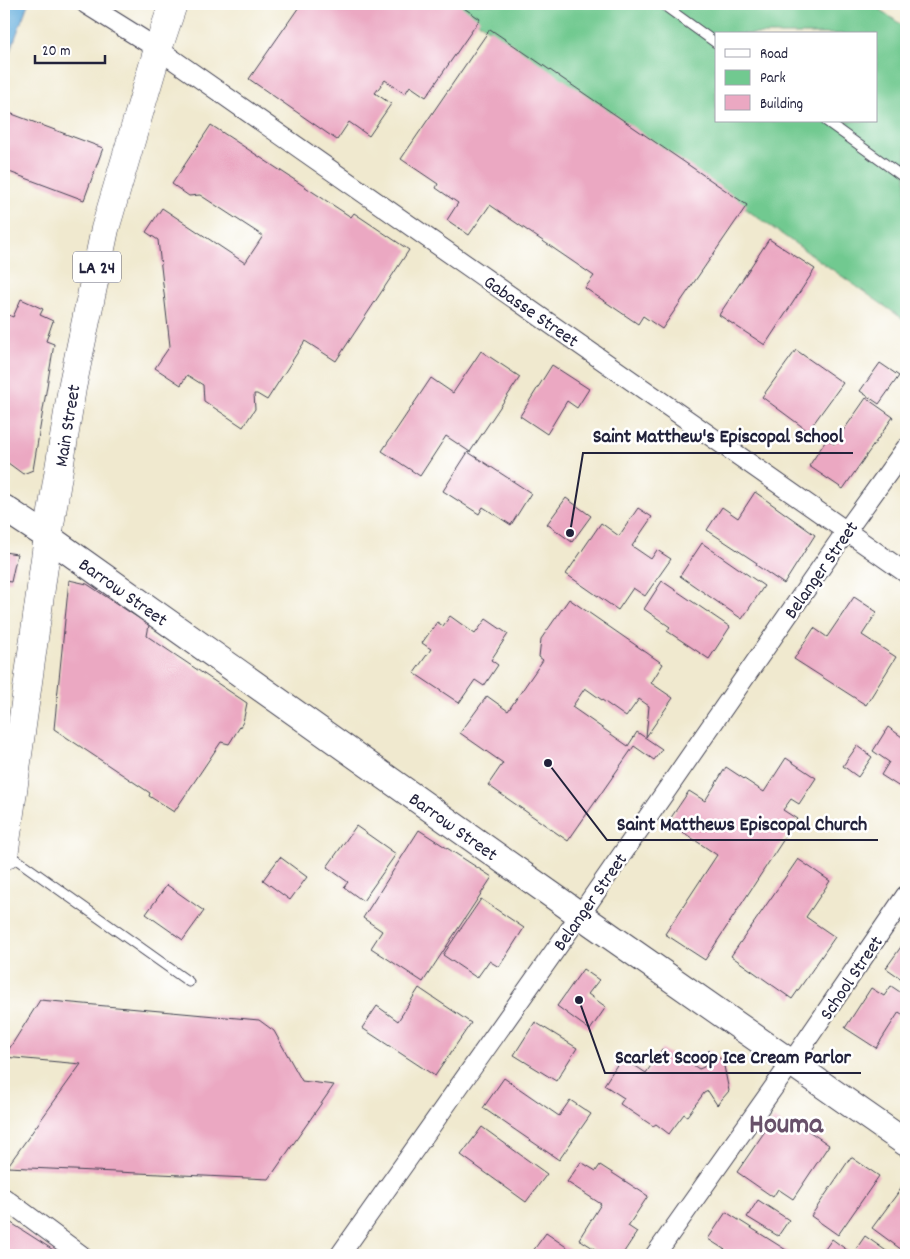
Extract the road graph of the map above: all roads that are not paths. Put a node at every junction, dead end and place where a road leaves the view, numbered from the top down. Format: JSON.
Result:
{"nodes":[{"id":1,"x":86,"y":4,"type":"edge"},
{"id":2,"x":173,"y":4,"type":"edge"},
{"id":3,"x":662,"y":4,"type":"edge"},
{"id":4,"x":715,"y":41,"type":"edge"},
{"id":5,"x":158,"y":49,"type":"junction"},
{"id":6,"x":827,"y":122,"type":"edge"},
{"id":7,"x":906,"y":178,"type":"edge"},
{"id":8,"x":906,"y":448,"type":"edge"},
{"id":9,"x":4,"y":508,"type":"edge"},
{"id":10,"x":847,"y":530,"type":"junction"},
{"id":11,"x":48,"y":537,"type":"junction"},
{"id":12,"x":906,"y":572,"type":"edge"},
{"id":13,"x":4,"y":851,"type":"edge"},
{"id":14,"x":4,"y":856,"type":"edge"},
{"id":15,"x":906,"y":895,"type":"edge"},
{"id":16,"x":580,"y":915,"type":"junction"},
{"id":17,"x":189,"y":982,"type":"dead end"},
{"id":18,"x":791,"y":1063,"type":"junction"},
{"id":19,"x":906,"y":1143,"type":"edge"},
{"id":20,"x":4,"y":1198,"type":"edge"},
{"id":21,"x":81,"y":1255,"type":"edge"},
{"id":22,"x":340,"y":1255,"type":"edge"},
{"id":23,"x":655,"y":1255,"type":"edge"}],
"edges":[{"from":1,"to":5,"type":"street","name":"Gabasse Street"},
{"from":2,"to":5,"type":"main road","name":"Main Street","number":"LA 24"},
{"from":3,"to":4,"type":"lane"},
{"from":5,"to":10,"type":"street","name":"Gabasse Street"},
{"from":5,"to":11,"type":"main road","name":"Main Street","number":"LA 24"},
{"from":6,"to":7,"type":"lane"},
{"from":8,"to":10,"type":"street","name":"Belanger Street"},
{"from":9,"to":11,"type":"main road","name":"Barrow Street"},
{"from":10,"to":12,"type":"street","name":"Gabasse Street"},
{"from":10,"to":16,"type":"street","name":"Belanger Street"},
{"from":11,"to":13,"type":"main road","name":"Main Street","number":"LA 24"},
{"from":11,"to":16,"type":"main road","name":"Barrow Street"},
{"from":13,"to":14,"type":"main road","name":"Main Street","number":"LA 24"},
{"from":13,"to":17,"type":"lane"},
{"from":15,"to":18,"type":"street","name":"School Street"},
{"from":16,"to":18,"type":"main road","name":"Barrow Street"},
{"from":16,"to":22,"type":"street","name":"Belanger Street"},
{"from":18,"to":19,"type":"main road","name":"Barrow Street"},
{"from":18,"to":23,"type":"street","name":"School Street"},
{"from":20,"to":21,"type":"street"}]}
